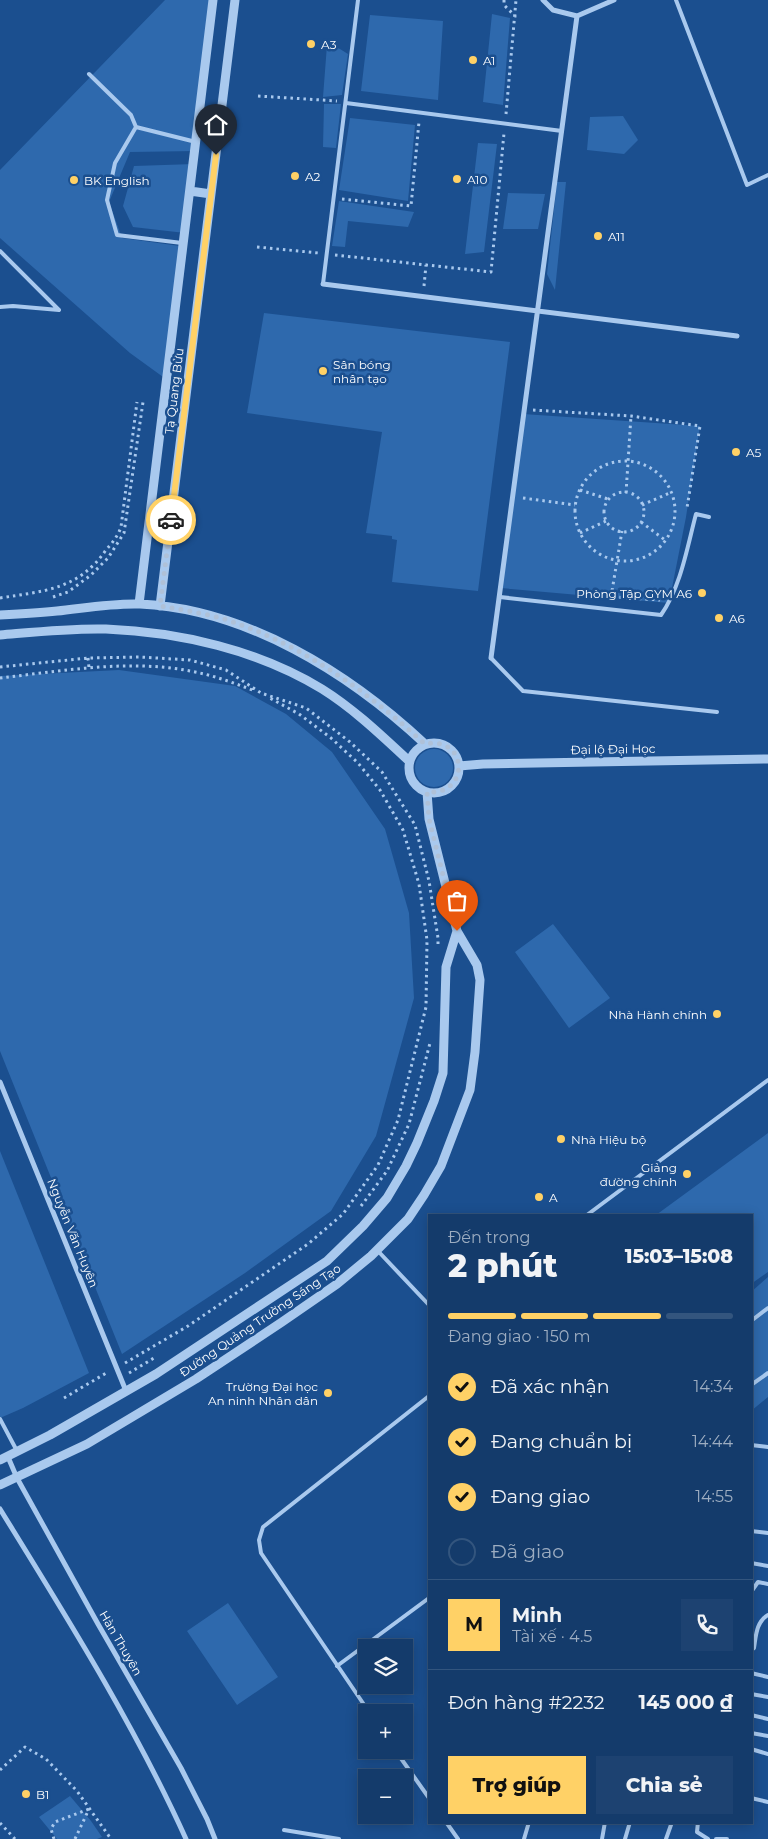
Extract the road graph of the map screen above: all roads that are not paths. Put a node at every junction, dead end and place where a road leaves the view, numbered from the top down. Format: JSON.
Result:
{"nodes":[{"id":1,"x":213,"y":0,"type":"edge"},
{"id":2,"x":235,"y":0,"type":"edge"},
{"id":3,"x":358,"y":0,"type":"edge"},
{"id":4,"x":544,"y":0,"type":"edge"},
{"id":5,"x":614,"y":0,"type":"edge"},
{"id":6,"x":676,"y":0,"type":"edge"},
{"id":7,"x":578,"y":16,"type":"junction"},
{"id":8,"x":89,"y":74,"type":"dead end"},
{"id":9,"x":346,"y":102,"type":"junction"},
{"id":10,"x":136,"y":127,"type":"junction"},
{"id":11,"x":562,"y":131,"type":"junction"},
{"id":12,"x":196,"y":142,"type":"junction"},
{"id":13,"x":768,"y":175,"type":"edge"},
{"id":14,"x":190,"y":191,"type":"junction"},
{"id":15,"x":211,"y":194,"type":"junction"},
{"id":16,"x":183,"y":243,"type":"junction"},
{"id":17,"x":0,"y":251,"type":"edge"},
{"id":18,"x":323,"y":284,"type":"joint"},
{"id":19,"x":0,"y":307,"type":"edge"},
{"id":20,"x":538,"y":311,"type":"junction"},
{"id":21,"x":737,"y":336,"type":"dead end"},
{"id":22,"x":709,"y":516,"type":"dead end"},
{"id":23,"x":500,"y":597,"type":"junction"},
{"id":24,"x":139,"y":604,"type":"junction"},
{"id":25,"x":160,"y":606,"type":"junction"},
{"id":26,"x":0,"y":615,"type":"edge"},
{"id":27,"x":0,"y":636,"type":"edge"},
{"id":28,"x":492,"y":658,"type":"joint"},
{"id":29,"x":717,"y":712,"type":"dead end"},
{"id":30,"x":425,"y":744,"type":"junction"},
{"id":31,"x":768,"y":759,"type":"edge"},
{"id":32,"x":410,"y":761,"type":"junction"},
{"id":33,"x":459,"y":766,"type":"junction"},
{"id":34,"x":427,"y":792,"type":"junction"},
{"id":35,"x":457,"y":931,"type":"junction"},
{"id":36,"x":768,"y":1080,"type":"edge"},
{"id":37,"x":0,"y":1082,"type":"edge"},
{"id":38,"x":588,"y":1214,"type":"edge"},
{"id":39,"x":377,"y":1250,"type":"junction"},
{"id":40,"x":428,"y":1304,"type":"edge"},
{"id":41,"x":768,"y":1308,"type":"edge"},
{"id":42,"x":753,"y":1319,"type":"edge"},
{"id":43,"x":768,"y":1373,"type":"edge"},
{"id":44,"x":753,"y":1384,"type":"edge"},
{"id":45,"x":126,"y":1391,"type":"junction"},
{"id":46,"x":428,"y":1397,"type":"edge"},
{"id":47,"x":0,"y":1418,"type":"edge"},
{"id":48,"x":753,"y":1446,"type":"edge"},
{"id":49,"x":768,"y":1447,"type":"edge"},
{"id":50,"x":18,"y":1451,"type":"junction"},
{"id":51,"x":4,"y":1459,"type":"edge"},
{"id":52,"x":17,"y":1478,"type":"junction"},
{"id":53,"x":0,"y":1485,"type":"edge"},
{"id":54,"x":0,"y":1509,"type":"edge"},
{"id":55,"x":753,"y":1531,"type":"edge"},
{"id":56,"x":768,"y":1533,"type":"edge"},
{"id":57,"x":753,"y":1563,"type":"edge"},
{"id":58,"x":768,"y":1566,"type":"edge"},
{"id":59,"x":768,"y":1584,"type":"edge"},
{"id":60,"x":753,"y":1589,"type":"edge"},
{"id":61,"x":428,"y":1599,"type":"edge"},
{"id":62,"x":768,"y":1615,"type":"edge"},
{"id":63,"x":753,"y":1649,"type":"edge"},
{"id":64,"x":337,"y":1666,"type":"junction"},
{"id":65,"x":753,"y":1674,"type":"edge"},
{"id":66,"x":768,"y":1677,"type":"edge"},
{"id":67,"x":753,"y":1694,"type":"edge"},
{"id":68,"x":768,"y":1697,"type":"edge"},
{"id":69,"x":363,"y":1704,"type":"edge"},
{"id":70,"x":753,"y":1715,"type":"edge"},
{"id":71,"x":768,"y":1719,"type":"edge"},
{"id":72,"x":753,"y":1733,"type":"edge"},
{"id":73,"x":768,"y":1736,"type":"edge"},
{"id":74,"x":753,"y":1750,"type":"edge"},
{"id":75,"x":768,"y":1754,"type":"edge"},
{"id":76,"x":401,"y":1759,"type":"edge"},
{"id":77,"x":428,"y":1797,"type":"edge"},
{"id":78,"x":753,"y":1798,"type":"edge"},
{"id":79,"x":768,"y":1802,"type":"edge"},
{"id":80,"x":447,"y":1824,"type":"edge"},
{"id":81,"x":528,"y":1824,"type":"edge"},
{"id":82,"x":605,"y":1824,"type":"edge"},
{"id":83,"x":629,"y":1824,"type":"edge"},
{"id":84,"x":671,"y":1824,"type":"edge"},
{"id":85,"x":698,"y":1824,"type":"edge"},
{"id":86,"x":284,"y":1830,"type":"dead end"},
{"id":87,"x":186,"y":1839,"type":"edge"},
{"id":88,"x":215,"y":1839,"type":"edge"},
{"id":89,"x":339,"y":1839,"type":"edge"},
{"id":90,"x":458,"y":1839,"type":"edge"},
{"id":91,"x":524,"y":1839,"type":"edge"},
{"id":92,"x":602,"y":1839,"type":"edge"},
{"id":93,"x":625,"y":1839,"type":"edge"},
{"id":94,"x":666,"y":1839,"type":"edge"},
{"id":95,"x":708,"y":1839,"type":"edge"},
{"id":96,"x":716,"y":1839,"type":"edge"},
{"id":97,"x":727,"y":1839,"type":"edge"}],
"edges":[{"from":1,"to":12,"type":"street","name":"Tạ Quang Bửu"},
{"from":2,"to":15,"type":"street","name":"Tạ Quang Bửu"},
{"from":3,"to":9,"type":"lane"},
{"from":4,"to":7,"type":"street"},
{"from":5,"to":7,"type":"street"},
{"from":6,"to":13,"type":"lane"},
{"from":7,"to":11,"type":"street"},
{"from":8,"to":10,"type":"lane"},
{"from":9,"to":11,"type":"lane"},
{"from":9,"to":18,"type":"lane"},
{"from":10,"to":12,"type":"lane"},
{"from":10,"to":16,"type":"lane"},
{"from":11,"to":20,"type":"street"},
{"from":12,"to":14,"type":"street","name":"Tạ Quang Bửu"},
{"from":14,"to":15,"type":"street"},
{"from":14,"to":16,"type":"street","name":"Tạ Quang Bửu"},
{"from":15,"to":25,"type":"street","name":"Tạ Quang Bửu"},
{"from":16,"to":24,"type":"street","name":"Tạ Quang Bửu"},
{"from":17,"to":19,"type":"lane"},
{"from":18,"to":20,"type":"street"},
{"from":20,"to":21,"type":"street"},
{"from":20,"to":23,"type":"street"},
{"from":22,"to":23,"type":"lane"},
{"from":23,"to":28,"type":"street"},
{"from":24,"to":25,"type":"street"},
{"from":24,"to":26,"type":"street"},
{"from":25,"to":30,"type":"street"},
{"from":27,"to":32,"type":"street"},
{"from":28,"to":29,"type":"lane"},
{"from":30,"to":32,"type":"street"},
{"from":30,"to":33,"type":"street"},
{"from":31,"to":33,"type":"street","name":"Đại lộ Đại Học"},
{"from":32,"to":34,"type":"street"},
{"from":33,"to":34,"type":"street"},
{"from":34,"to":35,"type":"street","name":"Đường Quảng Trường Sáng Tạo"},
{"from":35,"to":39,"type":"street","name":"Đường Quảng Trường Sáng Tạo"},
{"from":35,"to":45,"type":"street","name":"Đường Quảng Trường Sáng Tạo"},
{"from":36,"to":38,"type":"lane"},
{"from":37,"to":45,"type":"street","name":"Nguyễn Văn Huyên"},
{"from":39,"to":40,"type":"lane"},
{"from":39,"to":52,"type":"street","name":"Đường Quảng Trường Sáng Tạo"},
{"from":41,"to":42,"type":"lane"},
{"from":43,"to":44,"type":"lane"},
{"from":45,"to":50,"type":"street","name":"Đường Quảng Trường Sáng Tạo"},
{"from":46,"to":64,"type":"lane"},
{"from":47,"to":50,"type":"lane"},
{"from":48,"to":49,"type":"lane"},
{"from":50,"to":51,"type":"street","name":"Đường Quảng Trường Sáng Tạo"},
{"from":51,"to":52,"type":"street","name":"Hàn Thuyên"},
{"from":52,"to":53,"type":"street","name":"Đường Quảng Trường Sáng Tạo"},
{"from":52,"to":88,"type":"street","name":"Hàn Thuyên"},
{"from":54,"to":87,"type":"street"},
{"from":55,"to":56,"type":"lane"},
{"from":57,"to":58,"type":"lane"},
{"from":59,"to":60,"type":"lane"},
{"from":61,"to":64,"type":"lane"},
{"from":62,"to":63,"type":"lane"},
{"from":64,"to":69,"type":"lane"},
{"from":65,"to":66,"type":"lane"},
{"from":67,"to":68,"type":"lane"},
{"from":70,"to":71,"type":"lane"},
{"from":72,"to":73,"type":"lane"},
{"from":74,"to":75,"type":"lane"},
{"from":76,"to":77,"type":"lane"},
{"from":78,"to":79,"type":"lane"},
{"from":80,"to":90,"type":"lane"},
{"from":81,"to":91,"type":"lane"},
{"from":82,"to":92,"type":"lane"},
{"from":83,"to":93,"type":"lane"},
{"from":84,"to":94,"type":"lane"},
{"from":85,"to":95,"type":"lane"},
{"from":86,"to":89,"type":"lane"},
{"from":96,"to":97,"type":"lane"}]}
